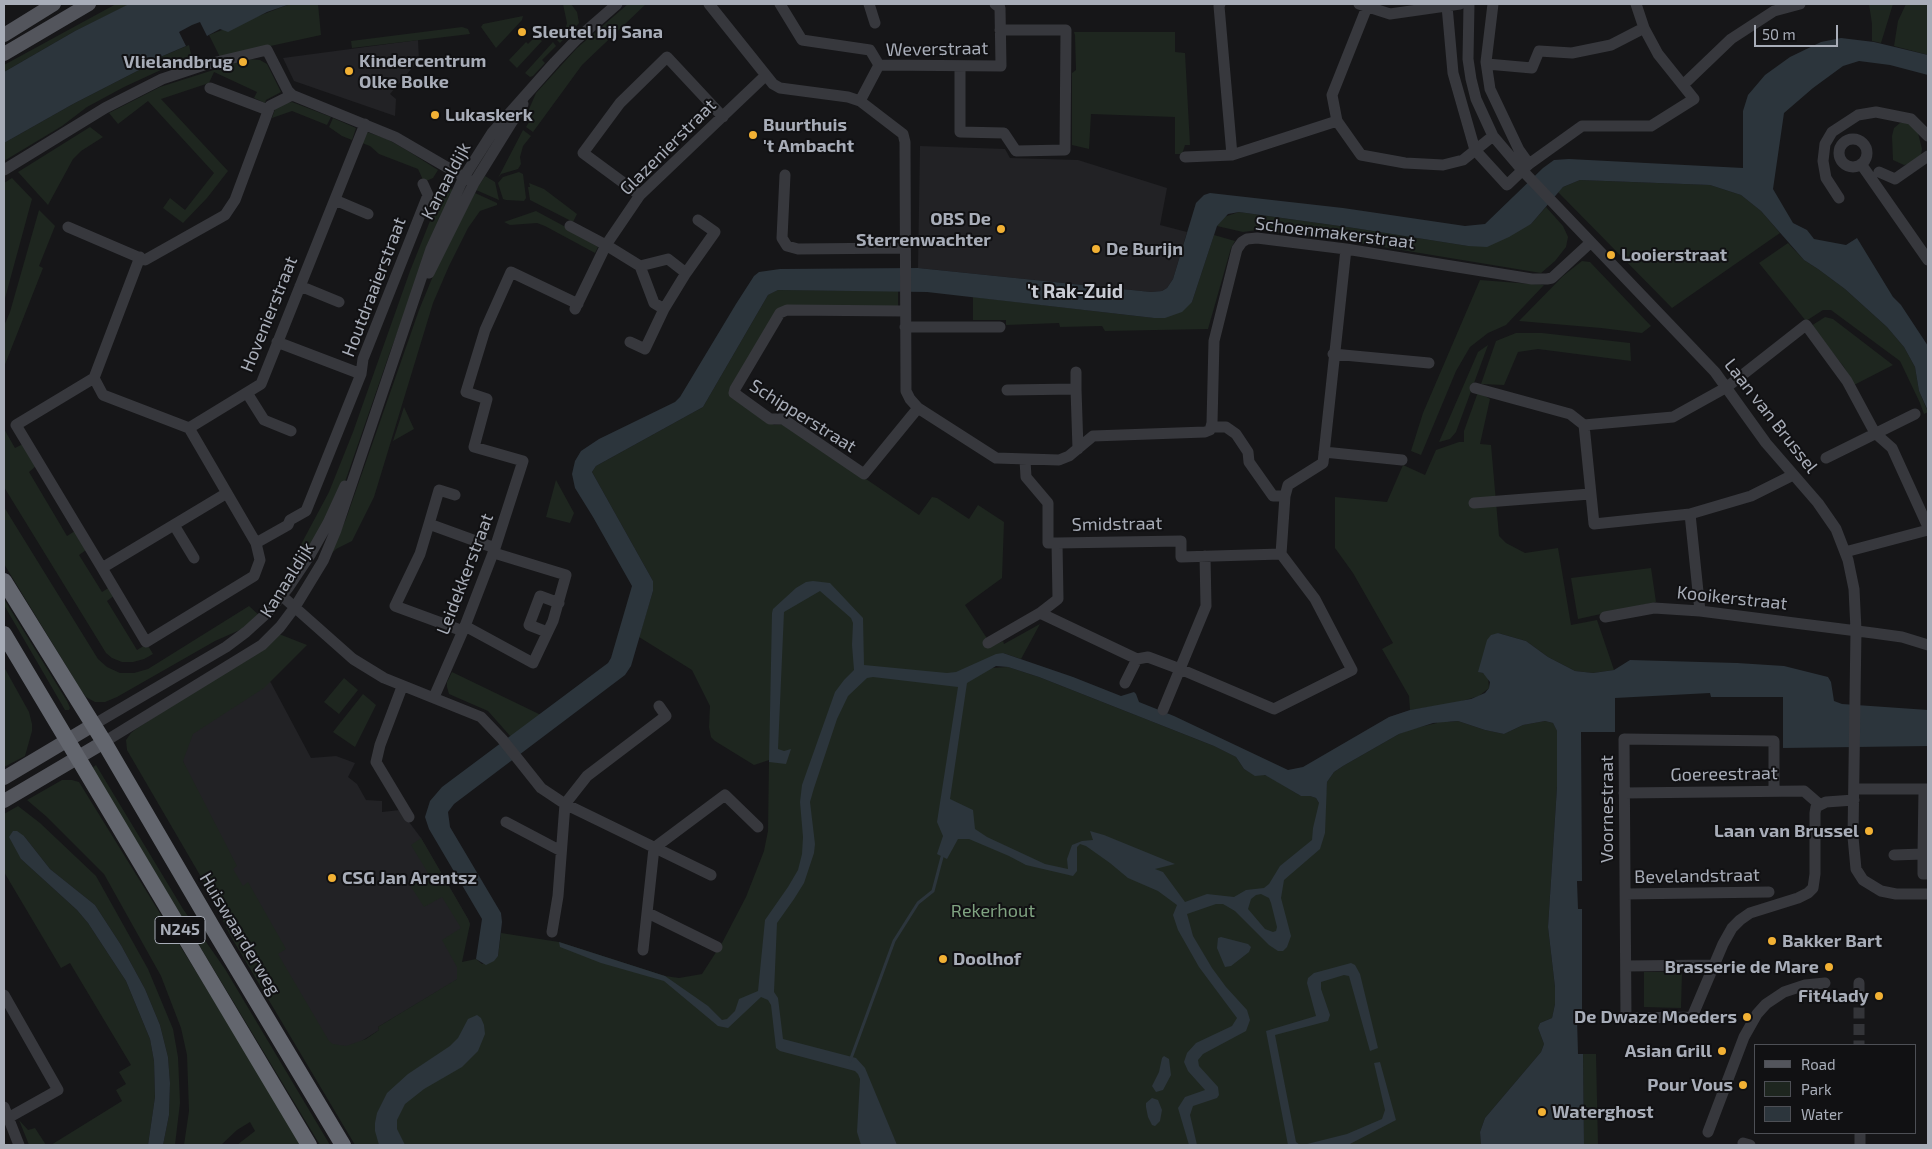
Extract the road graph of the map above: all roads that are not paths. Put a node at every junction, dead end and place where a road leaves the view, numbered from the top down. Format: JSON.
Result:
{"nodes":[{"id":1,"x":54,"y":4,"type":"edge"},
{"id":2,"x":89,"y":4,"type":"edge"},
{"id":3,"x":617,"y":4,"type":"edge"},
{"id":4,"x":709,"y":4,"type":"edge"},
{"id":5,"x":780,"y":4,"type":"edge"},
{"id":6,"x":868,"y":4,"type":"edge"},
{"id":7,"x":995,"y":4,"type":"edge"},
{"id":8,"x":1220,"y":4,"type":"edge"},
{"id":9,"x":1460,"y":4,"type":"edge"},
{"id":10,"x":1470,"y":4,"type":"edge"},
{"id":11,"x":1492,"y":4,"type":"edge"},
{"id":12,"x":1636,"y":4,"type":"edge"},
{"id":13,"x":1800,"y":4,"type":"edge"},
{"id":14,"x":1363,"y":5,"type":"edge"},
{"id":15,"x":1440,"y":6,"type":"edge"},
{"id":16,"x":1786,"y":6,"type":"edge"},
{"id":17,"x":875,"y":23,"type":"dead end"},
{"id":18,"x":1644,"y":28,"type":"junction"},
{"id":19,"x":1000,"y":30,"type":"junction"},
{"id":20,"x":4,"y":34,"type":"edge"},
{"id":21,"x":4,"y":54,"type":"edge"},
{"id":22,"x":1487,"y":64,"type":"junction"},
{"id":23,"x":879,"y":65,"type":"junction"},
{"id":24,"x":960,"y":66,"type":"junction"},
{"id":25,"x":765,"y":76,"type":"junction"},
{"id":26,"x":1683,"y":85,"type":"junction"},
{"id":27,"x":210,"y":88,"type":"dead end"},
{"id":28,"x":292,"y":95,"type":"junction"},
{"id":29,"x":860,"y":101,"type":"junction"},
{"id":30,"x":268,"y":110,"type":"junction"},
{"id":31,"x":723,"y":117,"type":"junction"},
{"id":32,"x":1337,"y":121,"type":"junction"},
{"id":33,"x":365,"y":124,"type":"junction"},
{"id":34,"x":1493,"y":136,"type":"junction"},
{"id":35,"x":1928,"y":136,"type":"edge"},
{"id":36,"x":1475,"y":150,"type":"junction"},
{"id":37,"x":1232,"y":155,"type":"junction"},
{"id":38,"x":1928,"y":156,"type":"edge"},
{"id":39,"x":1185,"y":157,"type":"dead end"},
{"id":40,"x":1861,"y":164,"type":"dead end"},
{"id":41,"x":4,"y":170,"type":"edge"},
{"id":42,"x":1527,"y":171,"type":"junction"},
{"id":43,"x":1879,"y":172,"type":"dead end"},
{"id":44,"x":785,"y":175,"type":"dead end"},
{"id":45,"x":469,"y":180,"type":"junction"},
{"id":46,"x":423,"y":184,"type":"dead end"},
{"id":47,"x":640,"y":194,"type":"junction"},
{"id":48,"x":1839,"y":198,"type":"dead end"},
{"id":49,"x":335,"y":200,"type":"junction"},
{"id":50,"x":368,"y":214,"type":"dead end"},
{"id":51,"x":698,"y":220,"type":"dead end"},
{"id":52,"x":570,"y":226,"type":"dead end"},
{"id":53,"x":68,"y":227,"type":"dead end"},
{"id":54,"x":1590,"y":243,"type":"junction"},
{"id":55,"x":606,"y":245,"type":"junction"},
{"id":56,"x":904,"y":248,"type":"junction"},
{"id":57,"x":1346,"y":249,"type":"junction"},
{"id":58,"x":140,"y":257,"type":"junction"},
{"id":59,"x":1928,"y":260,"type":"edge"},
{"id":60,"x":640,"y":266,"type":"junction"},
{"id":61,"x":686,"y":273,"type":"junction"},
{"id":62,"x":300,"y":286,"type":"junction"},
{"id":63,"x":339,"y":302,"type":"dead end"},
{"id":64,"x":664,"y":309,"type":"junction"},
{"id":65,"x":905,"y":311,"type":"junction"},
{"id":66,"x":905,"y":327,"type":"junction"},
{"id":67,"x":1000,"y":327,"type":"dead end"},
{"id":68,"x":277,"y":342,"type":"junction"},
{"id":69,"x":630,"y":342,"type":"dead end"},
{"id":70,"x":1334,"y":354,"type":"junction"},
{"id":71,"x":1429,"y":363,"type":"dead end"},
{"id":72,"x":1076,"y":372,"type":"dead end"},
{"id":73,"x":360,"y":374,"type":"junction"},
{"id":74,"x":94,"y":378,"type":"junction"},
{"id":75,"x":1727,"y":387,"type":"junction"},
{"id":76,"x":1475,"y":388,"type":"dead end"},
{"id":77,"x":1076,"y":389,"type":"junction"},
{"id":78,"x":1007,"y":390,"type":"dead end"},
{"id":79,"x":247,"y":393,"type":"junction"},
{"id":80,"x":918,"y":408,"type":"junction"},
{"id":81,"x":1915,"y":414,"type":"dead end"},
{"id":82,"x":1584,"y":425,"type":"junction"},
{"id":83,"x":1212,"y":427,"type":"junction"},
{"id":84,"x":189,"y":428,"type":"junction"},
{"id":85,"x":291,"y":431,"type":"dead end"},
{"id":86,"x":1875,"y":433,"type":"junction"},
{"id":87,"x":367,"y":439,"type":"junction"},
{"id":88,"x":1078,"y":449,"type":"junction"},
{"id":89,"x":1324,"y":452,"type":"junction"},
{"id":90,"x":1826,"y":458,"type":"dead end"},
{"id":91,"x":1025,"y":460,"type":"junction"},
{"id":92,"x":1402,"y":460,"type":"dead end"},
{"id":93,"x":523,"y":461,"type":"joint"},
{"id":94,"x":1793,"y":475,"type":"junction"},
{"id":95,"x":227,"y":493,"type":"junction"},
{"id":96,"x":1590,"y":494,"type":"junction"},
{"id":97,"x":455,"y":495,"type":"dead end"},
{"id":98,"x":1285,"y":496,"type":"junction"},
{"id":99,"x":1474,"y":503,"type":"dead end"},
{"id":100,"x":1690,"y":514,"type":"junction"},
{"id":101,"x":429,"y":524,"type":"junction"},
{"id":102,"x":174,"y":525,"type":"junction"},
{"id":103,"x":1928,"y":528,"type":"edge"},
{"id":104,"x":256,"y":542,"type":"junction"},
{"id":105,"x":1058,"y":542,"type":"junction"},
{"id":106,"x":494,"y":551,"type":"junction"},
{"id":107,"x":1846,"y":552,"type":"junction"},
{"id":108,"x":1281,"y":554,"type":"junction"},
{"id":109,"x":1205,"y":556,"type":"junction"},
{"id":110,"x":194,"y":558,"type":"dead end"},
{"id":111,"x":102,"y":568,"type":"junction"},
{"id":112,"x":4,"y":581,"type":"edge"},
{"id":113,"x":282,"y":596,"type":"junction"},
{"id":114,"x":559,"y":603,"type":"junction"},
{"id":115,"x":295,"y":607,"type":"junction"},
{"id":116,"x":1700,"y":611,"type":"junction"},
{"id":117,"x":1040,"y":613,"type":"junction"},
{"id":118,"x":1605,"y":617,"type":"dead end"},
{"id":119,"x":464,"y":628,"type":"junction"},
{"id":120,"x":1856,"y":630,"type":"junction"},
{"id":121,"x":547,"y":632,"type":"junction"},
{"id":122,"x":4,"y":634,"type":"edge"},
{"id":123,"x":988,"y":643,"type":"dead end"},
{"id":124,"x":1928,"y":645,"type":"edge"},
{"id":125,"x":1137,"y":659,"type":"junction"},
{"id":126,"x":1180,"y":669,"type":"junction"},
{"id":127,"x":1125,"y":683,"type":"dead end"},
{"id":128,"x":402,"y":687,"type":"junction"},
{"id":129,"x":434,"y":697,"type":"junction"},
{"id":130,"x":659,"y":706,"type":"dead end"},
{"id":131,"x":1163,"y":710,"type":"dead end"},
{"id":132,"x":93,"y":725,"type":"junction"},
{"id":133,"x":66,"y":741,"type":"junction"},
{"id":134,"x":104,"y":742,"type":"junction"},
{"id":135,"x":77,"y":758,"type":"junction"},
{"id":136,"x":4,"y":778,"type":"edge"},
{"id":137,"x":1926,"y":789,"type":"edge"},
{"id":138,"x":1774,"y":791,"type":"junction"},
{"id":139,"x":1624,"y":793,"type":"junction"},
{"id":140,"x":1854,"y":794,"type":"junction"},
{"id":141,"x":4,"y":801,"type":"edge"},
{"id":142,"x":565,"y":804,"type":"junction"},
{"id":143,"x":1819,"y":804,"type":"junction"},
{"id":144,"x":409,"y":817,"type":"dead end"},
{"id":145,"x":506,"y":822,"type":"dead end"},
{"id":146,"x":758,"y":827,"type":"dead end"},
{"id":147,"x":654,"y":848,"type":"junction"},
{"id":148,"x":561,"y":852,"type":"junction"},
{"id":149,"x":1924,"y":854,"type":"junction"},
{"id":150,"x":1894,"y":855,"type":"dead end"},
{"id":151,"x":1928,"y":874,"type":"edge"},
{"id":152,"x":711,"y":875,"type":"dead end"},
{"id":153,"x":1769,"y":892,"type":"dead end"},
{"id":154,"x":1625,"y":894,"type":"junction"},
{"id":155,"x":1928,"y":894,"type":"edge"},
{"id":156,"x":648,"y":913,"type":"junction"},
{"id":157,"x":552,"y":932,"type":"dead end"},
{"id":158,"x":717,"y":948,"type":"dead end"},
{"id":159,"x":643,"y":950,"type":"dead end"},
{"id":160,"x":1714,"y":965,"type":"junction"},
{"id":161,"x":1626,"y":966,"type":"junction"},
{"id":162,"x":1825,"y":983,"type":"dead end"},
{"id":163,"x":4,"y":995,"type":"edge"},
{"id":164,"x":6,"y":1113,"type":"edge"},
{"id":165,"x":1708,"y":1132,"type":"dead end"},
{"id":166,"x":19,"y":1145,"type":"edge"},
{"id":167,"x":309,"y":1145,"type":"edge"},
{"id":168,"x":343,"y":1145,"type":"edge"}],
"edges":[{"from":1,"to":20,"type":"main road"},
{"from":2,"to":21,"type":"main road"},
{"from":3,"to":45,"type":"street","name":"Kanaaldijk"},
{"from":4,"to":25,"type":"street"},
{"from":5,"to":23,"type":"street"},
{"from":6,"to":17,"type":"street"},
{"from":7,"to":19,"type":"street","name":"Weverstraat"},
{"from":8,"to":37,"type":"street"},
{"from":9,"to":15,"type":"street"},
{"from":10,"to":34,"type":"street"},
{"from":11,"to":22,"type":"street"},
{"from":12,"to":18,"type":"street"},
{"from":13,"to":16,"type":"street"},
{"from":14,"to":15,"type":"street"},
{"from":14,"to":32,"type":"street"},
{"from":15,"to":36,"type":"street"},
{"from":16,"to":26,"type":"street"},
{"from":18,"to":22,"type":"street"},
{"from":18,"to":26,"type":"street"},
{"from":19,"to":24,"type":"street","name":"Weverstraat"},
{"from":19,"to":24,"type":"street"},
{"from":22,"to":42,"type":"street"},
{"from":23,"to":24,"type":"street","name":"Weverstraat"},
{"from":23,"to":29,"type":"street","name":"Weverstraat"},
{"from":25,"to":29,"type":"street"},
{"from":25,"to":31,"type":"street","name":"Glazenierstraat"},
{"from":26,"to":42,"type":"street"},
{"from":27,"to":30,"type":"street"},
{"from":28,"to":30,"type":"street"},
{"from":28,"to":33,"type":"street"},
{"from":28,"to":41,"type":"street"},
{"from":29,"to":56,"type":"street"},
{"from":30,"to":58,"type":"street"},
{"from":31,"to":47,"type":"street","name":"Glazenierstraat"},
{"from":31,"to":47,"type":"street"},
{"from":32,"to":36,"type":"street"},
{"from":32,"to":37,"type":"street"},
{"from":33,"to":45,"type":"street"},
{"from":33,"to":49,"type":"street","name":"Hovenierstraat"},
{"from":34,"to":36,"type":"street"},
{"from":34,"to":42,"type":"street"},
{"from":35,"to":48,"type":"street"},
{"from":36,"to":42,"type":"street"},
{"from":37,"to":39,"type":"street"},
{"from":38,"to":43,"type":"street"},
{"from":40,"to":59,"type":"street"},
{"from":42,"to":54,"type":"street","name":"Laan van Brussel"},
{"from":44,"to":56,"type":"street"},
{"from":45,"to":87,"type":"street","name":"Kanaaldijk"},
{"from":46,"to":73,"type":"street","name":"Houtdraaierstraat"},
{"from":47,"to":55,"type":"street","name":"Glazenierstraat"},
{"from":49,"to":50,"type":"street","name":"Houtdraaierstraat"},
{"from":49,"to":62,"type":"street","name":"Hovenierstraat"},
{"from":51,"to":61,"type":"street"},
{"from":52,"to":55,"type":"street"},
{"from":53,"to":58,"type":"street"},
{"from":54,"to":57,"type":"street","name":"Schoenmakerstraat"},
{"from":54,"to":75,"type":"street","name":"Laan van Brussel"},
{"from":55,"to":60,"type":"street"},
{"from":55,"to":93,"type":"street","name":"Glazenierstraat"},
{"from":56,"to":65,"type":"street"},
{"from":57,"to":70,"type":"street"},
{"from":57,"to":83,"type":"street","name":"Schoenmakerstraat"},
{"from":58,"to":74,"type":"street"},
{"from":60,"to":61,"type":"street"},
{"from":60,"to":64,"type":"street"},
{"from":61,"to":64,"type":"street"},
{"from":62,"to":63,"type":"street","name":"Houtdraaierstraat"},
{"from":62,"to":68,"type":"street","name":"Hovenierstraat"},
{"from":64,"to":69,"type":"street"},
{"from":65,"to":66,"type":"street"},
{"from":65,"to":80,"type":"street","name":"Schipperstraat"},
{"from":66,"to":67,"type":"street"},
{"from":66,"to":80,"type":"street"},
{"from":68,"to":73,"type":"street","name":"Houtdraaierstraat"},
{"from":68,"to":79,"type":"street","name":"Hovenierstraat"},
{"from":70,"to":71,"type":"street"},
{"from":70,"to":89,"type":"street"},
{"from":72,"to":77,"type":"street"},
{"from":73,"to":104,"type":"street"},
{"from":74,"to":84,"type":"street"},
{"from":74,"to":111,"type":"street"},
{"from":75,"to":82,"type":"street"},
{"from":75,"to":86,"type":"street"},
{"from":75,"to":94,"type":"street","name":"Laan van Brussel"},
{"from":76,"to":82,"type":"street"},
{"from":77,"to":78,"type":"street"},
{"from":77,"to":88,"type":"street"},
{"from":79,"to":84,"type":"street","name":"Hovenierstraat"},
{"from":79,"to":85,"type":"street"},
{"from":80,"to":91,"type":"street"},
{"from":81,"to":86,"type":"street"},
{"from":82,"to":96,"type":"street"},
{"from":83,"to":88,"type":"street"},
{"from":83,"to":98,"type":"street"},
{"from":84,"to":95,"type":"street"},
{"from":86,"to":90,"type":"street"},
{"from":86,"to":103,"type":"street"},
{"from":87,"to":113,"type":"street","name":"Kanaaldijk"},
{"from":87,"to":115,"type":"street","name":"Kanaaldijk"},
{"from":88,"to":91,"type":"street"},
{"from":89,"to":92,"type":"street"},
{"from":89,"to":98,"type":"street"},
{"from":91,"to":105,"type":"street"},
{"from":93,"to":106,"type":"street","name":"Leidekkerstraat"},
{"from":94,"to":100,"type":"street"},
{"from":94,"to":107,"type":"street","name":"Laan van Brussel"},
{"from":95,"to":102,"type":"street"},
{"from":95,"to":104,"type":"street"},
{"from":96,"to":99,"type":"street"},
{"from":96,"to":100,"type":"street"},
{"from":97,"to":101,"type":"street"},
{"from":98,"to":108,"type":"street"},
{"from":100,"to":116,"type":"street"},
{"from":101,"to":106,"type":"street"},
{"from":101,"to":119,"type":"street"},
{"from":102,"to":110,"type":"street"},
{"from":102,"to":111,"type":"street"},
{"from":103,"to":107,"type":"street"},
{"from":104,"to":111,"type":"street"},
{"from":105,"to":109,"type":"street","name":"Smidstraat"},
{"from":105,"to":117,"type":"street"},
{"from":106,"to":114,"type":"street"},
{"from":106,"to":119,"type":"street","name":"Leidekkerstraat"},
{"from":107,"to":120,"type":"street","name":"Laan van Brussel"},
{"from":108,"to":109,"type":"street","name":"Smidstraat"},
{"from":108,"to":126,"type":"street"},
{"from":109,"to":126,"type":"street"},
{"from":112,"to":132,"type":"highway","name":"Huiswaarderweg","number":"N245"},
{"from":113,"to":115,"type":"street"},
{"from":113,"to":132,"type":"street","name":"Kanaaldijk"},
{"from":114,"to":121,"type":"street"},
{"from":114,"to":121,"type":"street"},
{"from":115,"to":128,"type":"street"},
{"from":115,"to":134,"type":"street","name":"Kanaaldijk"},
{"from":116,"to":118,"type":"street","name":"Kooikerstraat"},
{"from":116,"to":120,"type":"street","name":"Kooikerstraat"},
{"from":117,"to":123,"type":"street"},
{"from":117,"to":125,"type":"street"},
{"from":119,"to":121,"type":"street"},
{"from":119,"to":129,"type":"street","name":"Leidekkerstraat"},
{"from":120,"to":124,"type":"street","name":"Kooikerstraat"},
{"from":120,"to":140,"type":"street","name":"Laan van Brussel"},
{"from":122,"to":133,"type":"highway","number":"N245"},
{"from":125,"to":126,"type":"street"},
{"from":125,"to":127,"type":"street"},
{"from":126,"to":131,"type":"street"},
{"from":128,"to":129,"type":"street"},
{"from":128,"to":144,"type":"street"},
{"from":129,"to":142,"type":"street"},
{"from":130,"to":142,"type":"street"},
{"from":132,"to":133,"type":"main road"},
{"from":132,"to":134,"type":"highway","name":"Huiswaarderweg","number":"N245"},
{"from":133,"to":135,"type":"highway","number":"N245"},
{"from":133,"to":136,"type":"main road"},
{"from":134,"to":135,"type":"main road"},
{"from":134,"to":168,"type":"highway","name":"Huiswaarderweg","number":"N245"},
{"from":135,"to":141,"type":"main road"},
{"from":135,"to":167,"type":"highway","number":"N245"},
{"from":137,"to":140,"type":"street"},
{"from":137,"to":149,"type":"street"},
{"from":138,"to":139,"type":"street","name":"Goereestraat"},
{"from":138,"to":139,"type":"street","name":"Voornestraat"},
{"from":138,"to":143,"type":"street","name":"Goereestraat"},
{"from":139,"to":154,"type":"street","name":"Voornestraat"},
{"from":140,"to":143,"type":"street"},
{"from":140,"to":155,"type":"street"},
{"from":142,"to":147,"type":"street"},
{"from":142,"to":148,"type":"street"},
{"from":143,"to":160,"type":"street"},
{"from":145,"to":148,"type":"street"},
{"from":146,"to":147,"type":"street"},
{"from":147,"to":152,"type":"street"},
{"from":147,"to":156,"type":"street"},
{"from":148,"to":157,"type":"street"},
{"from":149,"to":150,"type":"street"},
{"from":149,"to":151,"type":"street"},
{"from":153,"to":154,"type":"street","name":"Bevelandstraat"},
{"from":154,"to":161,"type":"street","name":"Voornestraat"},
{"from":156,"to":158,"type":"street"},
{"from":156,"to":159,"type":"street"},
{"from":160,"to":161,"type":"street"},
{"from":160,"to":161,"type":"street","name":"Voornestraat"},
{"from":162,"to":165,"type":"street"},
{"from":163,"to":164,"type":"street"},
{"from":164,"to":166,"type":"street"}]}
